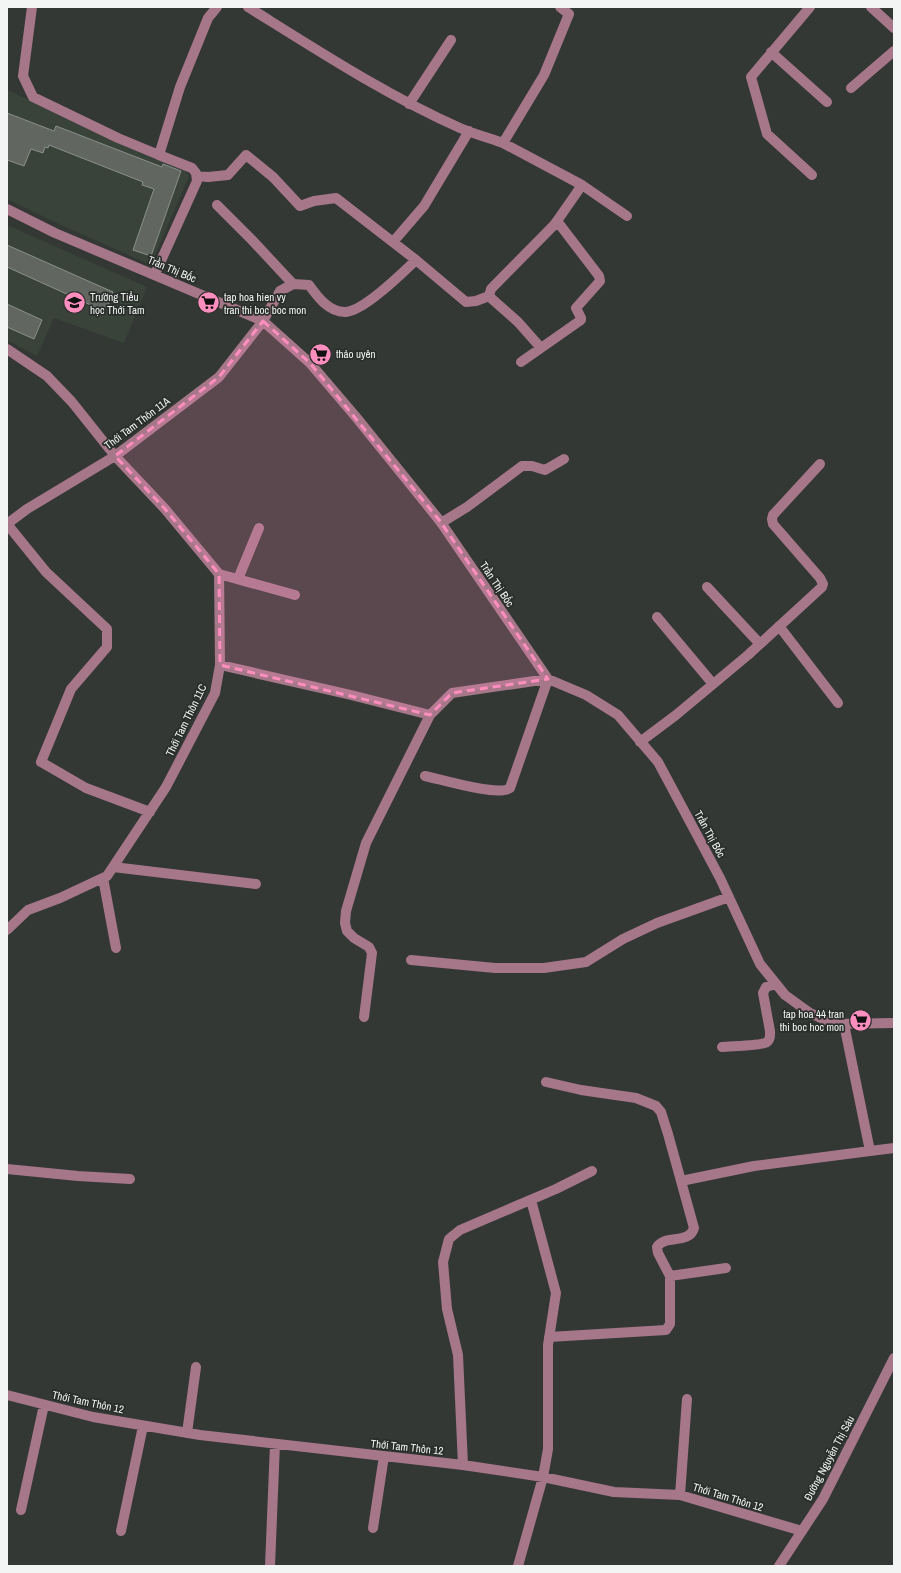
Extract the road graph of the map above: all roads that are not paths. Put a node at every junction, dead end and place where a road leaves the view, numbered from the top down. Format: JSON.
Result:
{"nodes":[{"id":1,"x":32,"y":7,"type":"edge"},
{"id":2,"x":218,"y":7,"type":"edge"},
{"id":3,"x":248,"y":7,"type":"edge"},
{"id":4,"x":560,"y":7,"type":"edge"},
{"id":5,"x":810,"y":7,"type":"edge"},
{"id":6,"x":871,"y":7,"type":"edge"},
{"id":7,"x":894,"y":28,"type":"edge"},
{"id":8,"x":451,"y":40,"type":"dead end"},
{"id":9,"x":894,"y":51,"type":"edge"},
{"id":10,"x":771,"y":52,"type":"junction"},
{"id":11,"x":851,"y":88,"type":"dead end"},
{"id":12,"x":827,"y":102,"type":"dead end"},
{"id":13,"x":410,"y":104,"type":"junction"},
{"id":14,"x":469,"y":131,"type":"junction"},
{"id":15,"x":504,"y":143,"type":"junction"},
{"id":16,"x":159,"y":155,"type":"junction"},
{"id":17,"x":812,"y":175,"type":"dead end"},
{"id":18,"x":197,"y":176,"type":"junction"},
{"id":19,"x":582,"y":185,"type":"junction"},
{"id":20,"x":217,"y":205,"type":"dead end"},
{"id":21,"x":7,"y":209,"type":"edge"},
{"id":22,"x":627,"y":216,"type":"dead end"},
{"id":23,"x":557,"y":221,"type":"junction"},
{"id":24,"x":393,"y":242,"type":"junction"},
{"id":25,"x":416,"y":260,"type":"junction"},
{"id":26,"x":155,"y":274,"type":"junction"},
{"id":27,"x":293,"y":284,"type":"junction"},
{"id":28,"x":489,"y":296,"type":"junction"},
{"id":29,"x":263,"y":321,"type":"junction"},
{"id":30,"x":541,"y":348,"type":"junction"},
{"id":31,"x":7,"y":349,"type":"edge"},
{"id":32,"x":521,"y":362,"type":"dead end"},
{"id":33,"x":115,"y":456,"type":"junction"},
{"id":34,"x":564,"y":459,"type":"dead end"},
{"id":35,"x":820,"y":464,"type":"dead end"},
{"id":36,"x":441,"y":522,"type":"junction"},
{"id":37,"x":7,"y":524,"type":"edge"},
{"id":38,"x":259,"y":528,"type":"dead end"},
{"id":39,"x":219,"y":574,"type":"junction"},
{"id":40,"x":238,"y":579,"type":"junction"},
{"id":41,"x":706,"y":587,"type":"dead end"},
{"id":42,"x":295,"y":595,"type":"dead end"},
{"id":43,"x":657,"y":617,"type":"dead end"},
{"id":44,"x":779,"y":626,"type":"junction"},
{"id":45,"x":760,"y":644,"type":"junction"},
{"id":46,"x":220,"y":665,"type":"junction"},
{"id":47,"x":548,"y":679,"type":"junction"},
{"id":48,"x":713,"y":684,"type":"junction"},
{"id":49,"x":838,"y":703,"type":"dead end"},
{"id":50,"x":430,"y":715,"type":"junction"},
{"id":51,"x":640,"y":742,"type":"junction"},
{"id":52,"x":425,"y":776,"type":"dead end"},
{"id":53,"x":150,"y":812,"type":"junction"},
{"id":54,"x":113,"y":867,"type":"junction"},
{"id":55,"x":103,"y":878,"type":"junction"},
{"id":56,"x":256,"y":884,"type":"dead end"},
{"id":57,"x":730,"y":897,"type":"junction"},
{"id":58,"x":7,"y":930,"type":"edge"},
{"id":59,"x":116,"y":948,"type":"dead end"},
{"id":60,"x":411,"y":960,"type":"dead end"},
{"id":61,"x":775,"y":984,"type":"junction"},
{"id":62,"x":364,"y":1016,"type":"dead end"},
{"id":63,"x":894,"y":1023,"type":"edge"},
{"id":64,"x":844,"y":1024,"type":"junction"},
{"id":65,"x":722,"y":1047,"type":"dead end"},
{"id":66,"x":546,"y":1082,"type":"dead end"},
{"id":67,"x":894,"y":1148,"type":"edge"},
{"id":68,"x":870,"y":1151,"type":"junction"},
{"id":69,"x":7,"y":1169,"type":"edge"},
{"id":70,"x":592,"y":1171,"type":"dead end"},
{"id":71,"x":130,"y":1179,"type":"dead end"},
{"id":72,"x":681,"y":1181,"type":"junction"},
{"id":73,"x":531,"y":1200,"type":"junction"},
{"id":74,"x":726,"y":1268,"type":"dead end"},
{"id":75,"x":670,"y":1276,"type":"junction"},
{"id":76,"x":549,"y":1337,"type":"junction"},
{"id":77,"x":894,"y":1358,"type":"edge"},
{"id":78,"x":196,"y":1367,"type":"dead end"},
{"id":79,"x":7,"y":1395,"type":"edge"},
{"id":80,"x":687,"y":1400,"type":"dead end"},
{"id":81,"x":44,"y":1405,"type":"junction"},
{"id":82,"x":143,"y":1426,"type":"junction"},
{"id":83,"x":187,"y":1433,"type":"junction"},
{"id":84,"x":274,"y":1444,"type":"junction"},
{"id":85,"x":384,"y":1456,"type":"junction"},
{"id":86,"x":463,"y":1465,"type":"junction"},
{"id":87,"x":543,"y":1478,"type":"junction"},
{"id":88,"x":680,"y":1495,"type":"junction"},
{"id":89,"x":21,"y":1510,"type":"dead end"},
{"id":90,"x":373,"y":1528,"type":"dead end"},
{"id":91,"x":121,"y":1531,"type":"dead end"},
{"id":92,"x":802,"y":1531,"type":"junction"},
{"id":93,"x":270,"y":1566,"type":"edge"},
{"id":94,"x":518,"y":1566,"type":"edge"},
{"id":95,"x":779,"y":1566,"type":"edge"}],
"edges":[{"from":1,"to":16,"type":"street"},
{"from":2,"to":16,"type":"street"},
{"from":3,"to":13,"type":"street"},
{"from":4,"to":15,"type":"street"},
{"from":5,"to":10,"type":"street"},
{"from":6,"to":7,"type":"street"},
{"from":8,"to":13,"type":"street"},
{"from":9,"to":11,"type":"street"},
{"from":10,"to":12,"type":"street"},
{"from":10,"to":17,"type":"street"},
{"from":13,"to":14,"type":"street"},
{"from":14,"to":15,"type":"street"},
{"from":14,"to":24,"type":"street"},
{"from":15,"to":19,"type":"street"},
{"from":16,"to":18,"type":"street"},
{"from":18,"to":24,"type":"street"},
{"from":18,"to":26,"type":"street"},
{"from":19,"to":22,"type":"street"},
{"from":19,"to":23,"type":"street"},
{"from":20,"to":27,"type":"street"},
{"from":21,"to":26,"type":"street","name":"Trần Thị Bốc"},
{"from":23,"to":28,"type":"street"},
{"from":23,"to":30,"type":"street"},
{"from":24,"to":25,"type":"street"},
{"from":25,"to":27,"type":"street"},
{"from":25,"to":28,"type":"street"},
{"from":26,"to":29,"type":"street","name":"Trần Thị Bốc"},
{"from":27,"to":29,"type":"street","name":"Thới Tam Thôn 11A"},
{"from":28,"to":30,"type":"street"},
{"from":29,"to":33,"type":"street","name":"Thới Tam Thôn 11A"},
{"from":29,"to":36,"type":"street","name":"Trần Thị Bốc"},
{"from":30,"to":32,"type":"street"},
{"from":31,"to":33,"type":"street"},
{"from":33,"to":37,"type":"street","name":"Thới Tam Thôn 11A"},
{"from":33,"to":39,"type":"street"},
{"from":34,"to":36,"type":"street"},
{"from":35,"to":44,"type":"street"},
{"from":36,"to":47,"type":"street","name":"Trần Thị Bốc"},
{"from":37,"to":53,"type":"street"},
{"from":38,"to":40,"type":"street"},
{"from":39,"to":40,"type":"street"},
{"from":39,"to":46,"type":"street","name":"Thới Tam Thôn 11C"},
{"from":40,"to":42,"type":"street"},
{"from":41,"to":45,"type":"street"},
{"from":43,"to":48,"type":"street"},
{"from":44,"to":45,"type":"street"},
{"from":44,"to":49,"type":"street"},
{"from":45,"to":48,"type":"street"},
{"from":46,"to":50,"type":"street"},
{"from":46,"to":53,"type":"street","name":"Thới Tam Thôn 11C"},
{"from":47,"to":50,"type":"street"},
{"from":47,"to":51,"type":"street","name":"Trần Thị Bốc"},
{"from":47,"to":52,"type":"street"},
{"from":48,"to":51,"type":"street"},
{"from":50,"to":62,"type":"street"},
{"from":51,"to":57,"type":"street","name":"Trần Thị Bốc"},
{"from":53,"to":54,"type":"street","name":"Thới Tam Thôn 11C"},
{"from":54,"to":55,"type":"street","name":"Thới Tam Thôn 11C"},
{"from":54,"to":56,"type":"street"},
{"from":55,"to":58,"type":"street","name":"Thới Tam Thôn 11C"},
{"from":55,"to":59,"type":"street"},
{"from":57,"to":60,"type":"street"},
{"from":57,"to":61,"type":"street","name":"Trần Thị Bốc"},
{"from":61,"to":64,"type":"street","name":"Trần Thị Bốc"},
{"from":61,"to":65,"type":"street"},
{"from":63,"to":64,"type":"street","name":"Trần Thị Bốc"},
{"from":64,"to":68,"type":"street"},
{"from":66,"to":72,"type":"street"},
{"from":67,"to":68,"type":"street"},
{"from":68,"to":72,"type":"street"},
{"from":69,"to":71,"type":"street"},
{"from":70,"to":73,"type":"street"},
{"from":72,"to":75,"type":"street"},
{"from":73,"to":76,"type":"street"},
{"from":73,"to":86,"type":"street"},
{"from":74,"to":75,"type":"street"},
{"from":75,"to":76,"type":"street"},
{"from":76,"to":87,"type":"street"},
{"from":77,"to":92,"type":"street","name":"Đường Nguyễn Thị Sáu"},
{"from":78,"to":83,"type":"street"},
{"from":79,"to":81,"type":"street","name":"Thới Tam Thôn 12"},
{"from":80,"to":88,"type":"street"},
{"from":81,"to":82,"type":"street","name":"Thới Tam Thôn 12"},
{"from":81,"to":89,"type":"street"},
{"from":82,"to":83,"type":"street","name":"Thới Tam Thôn 12"},
{"from":82,"to":91,"type":"street"},
{"from":83,"to":84,"type":"street","name":"Thới Tam Thôn 12"},
{"from":84,"to":85,"type":"street","name":"Thới Tam Thôn 12"},
{"from":84,"to":93,"type":"street"},
{"from":85,"to":86,"type":"street","name":"Thới Tam Thôn 12"},
{"from":85,"to":90,"type":"street"},
{"from":86,"to":87,"type":"street","name":"Thới Tam Thôn 12"},
{"from":87,"to":88,"type":"street","name":"Thới Tam Thôn 12"},
{"from":87,"to":94,"type":"street"},
{"from":88,"to":92,"type":"street","name":"Thới Tam Thôn 12"},
{"from":92,"to":95,"type":"street","name":"Đường Nguyễn Thị Sáu"}]}
